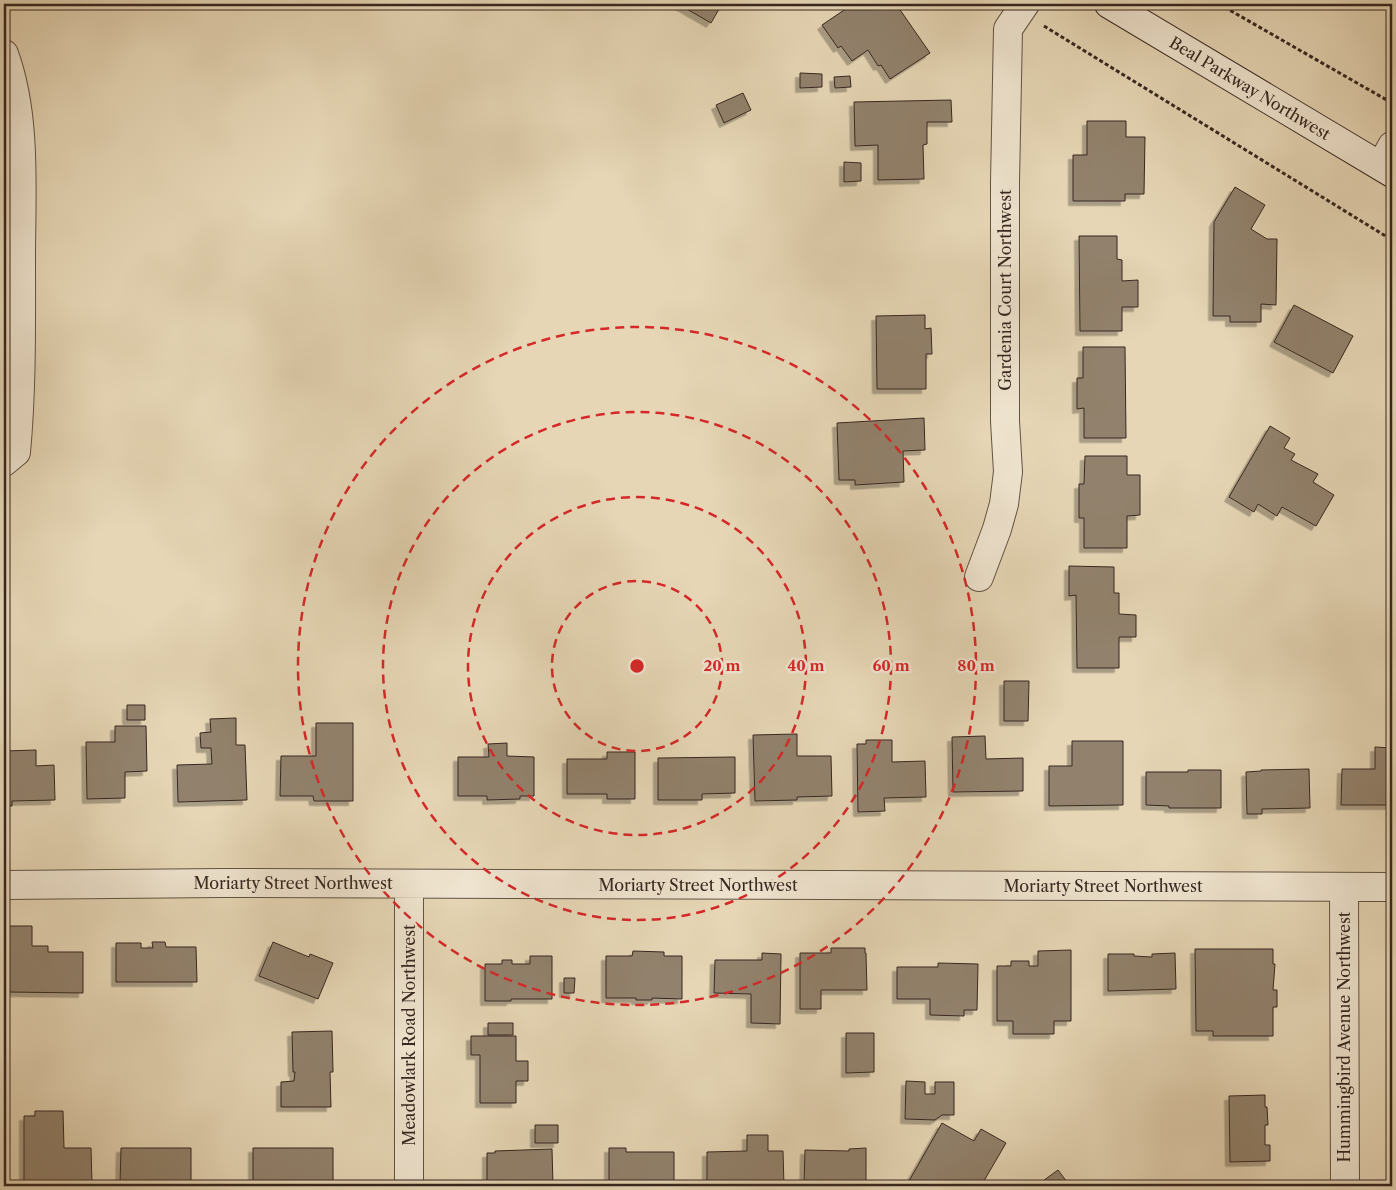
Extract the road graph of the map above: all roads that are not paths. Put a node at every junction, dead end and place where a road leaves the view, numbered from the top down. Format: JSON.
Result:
{"nodes":[{"id":1,"x":1109,"y":4,"type":"edge"},
{"id":2,"x":1022,"y":8,"type":"edge"},
{"id":3,"x":4,"y":54,"type":"edge"},
{"id":4,"x":1389,"y":161,"type":"edge"},
{"id":5,"x":4,"y":462,"type":"edge"},
{"id":6,"x":979,"y":577,"type":"dead end"},
{"id":7,"x":409,"y":884,"type":"junction"},
{"id":8,"x":4,"y":885,"type":"edge"},
{"id":9,"x":1344,"y":887,"type":"junction"},
{"id":10,"x":1392,"y":887,"type":"edge"},
{"id":11,"x":409,"y":1186,"type":"edge"},
{"id":12,"x":1345,"y":1186,"type":"edge"}],
"edges":[{"from":1,"to":4,"type":"street","name":"Beal Parkway Northwest"},
{"from":2,"to":6,"type":"street","name":"Gardenia Court Northwest"},
{"from":3,"to":5,"type":"street"},
{"from":7,"to":8,"type":"street","name":"Moriarty Street Northwest"},
{"from":7,"to":9,"type":"street","name":"Moriarty Street Northwest"},
{"from":7,"to":11,"type":"street","name":"Meadowlark Road Northwest"},
{"from":9,"to":10,"type":"street","name":"Moriarty Street Northwest"},
{"from":9,"to":12,"type":"street","name":"Hummingbird Avenue Northwest"}]}
